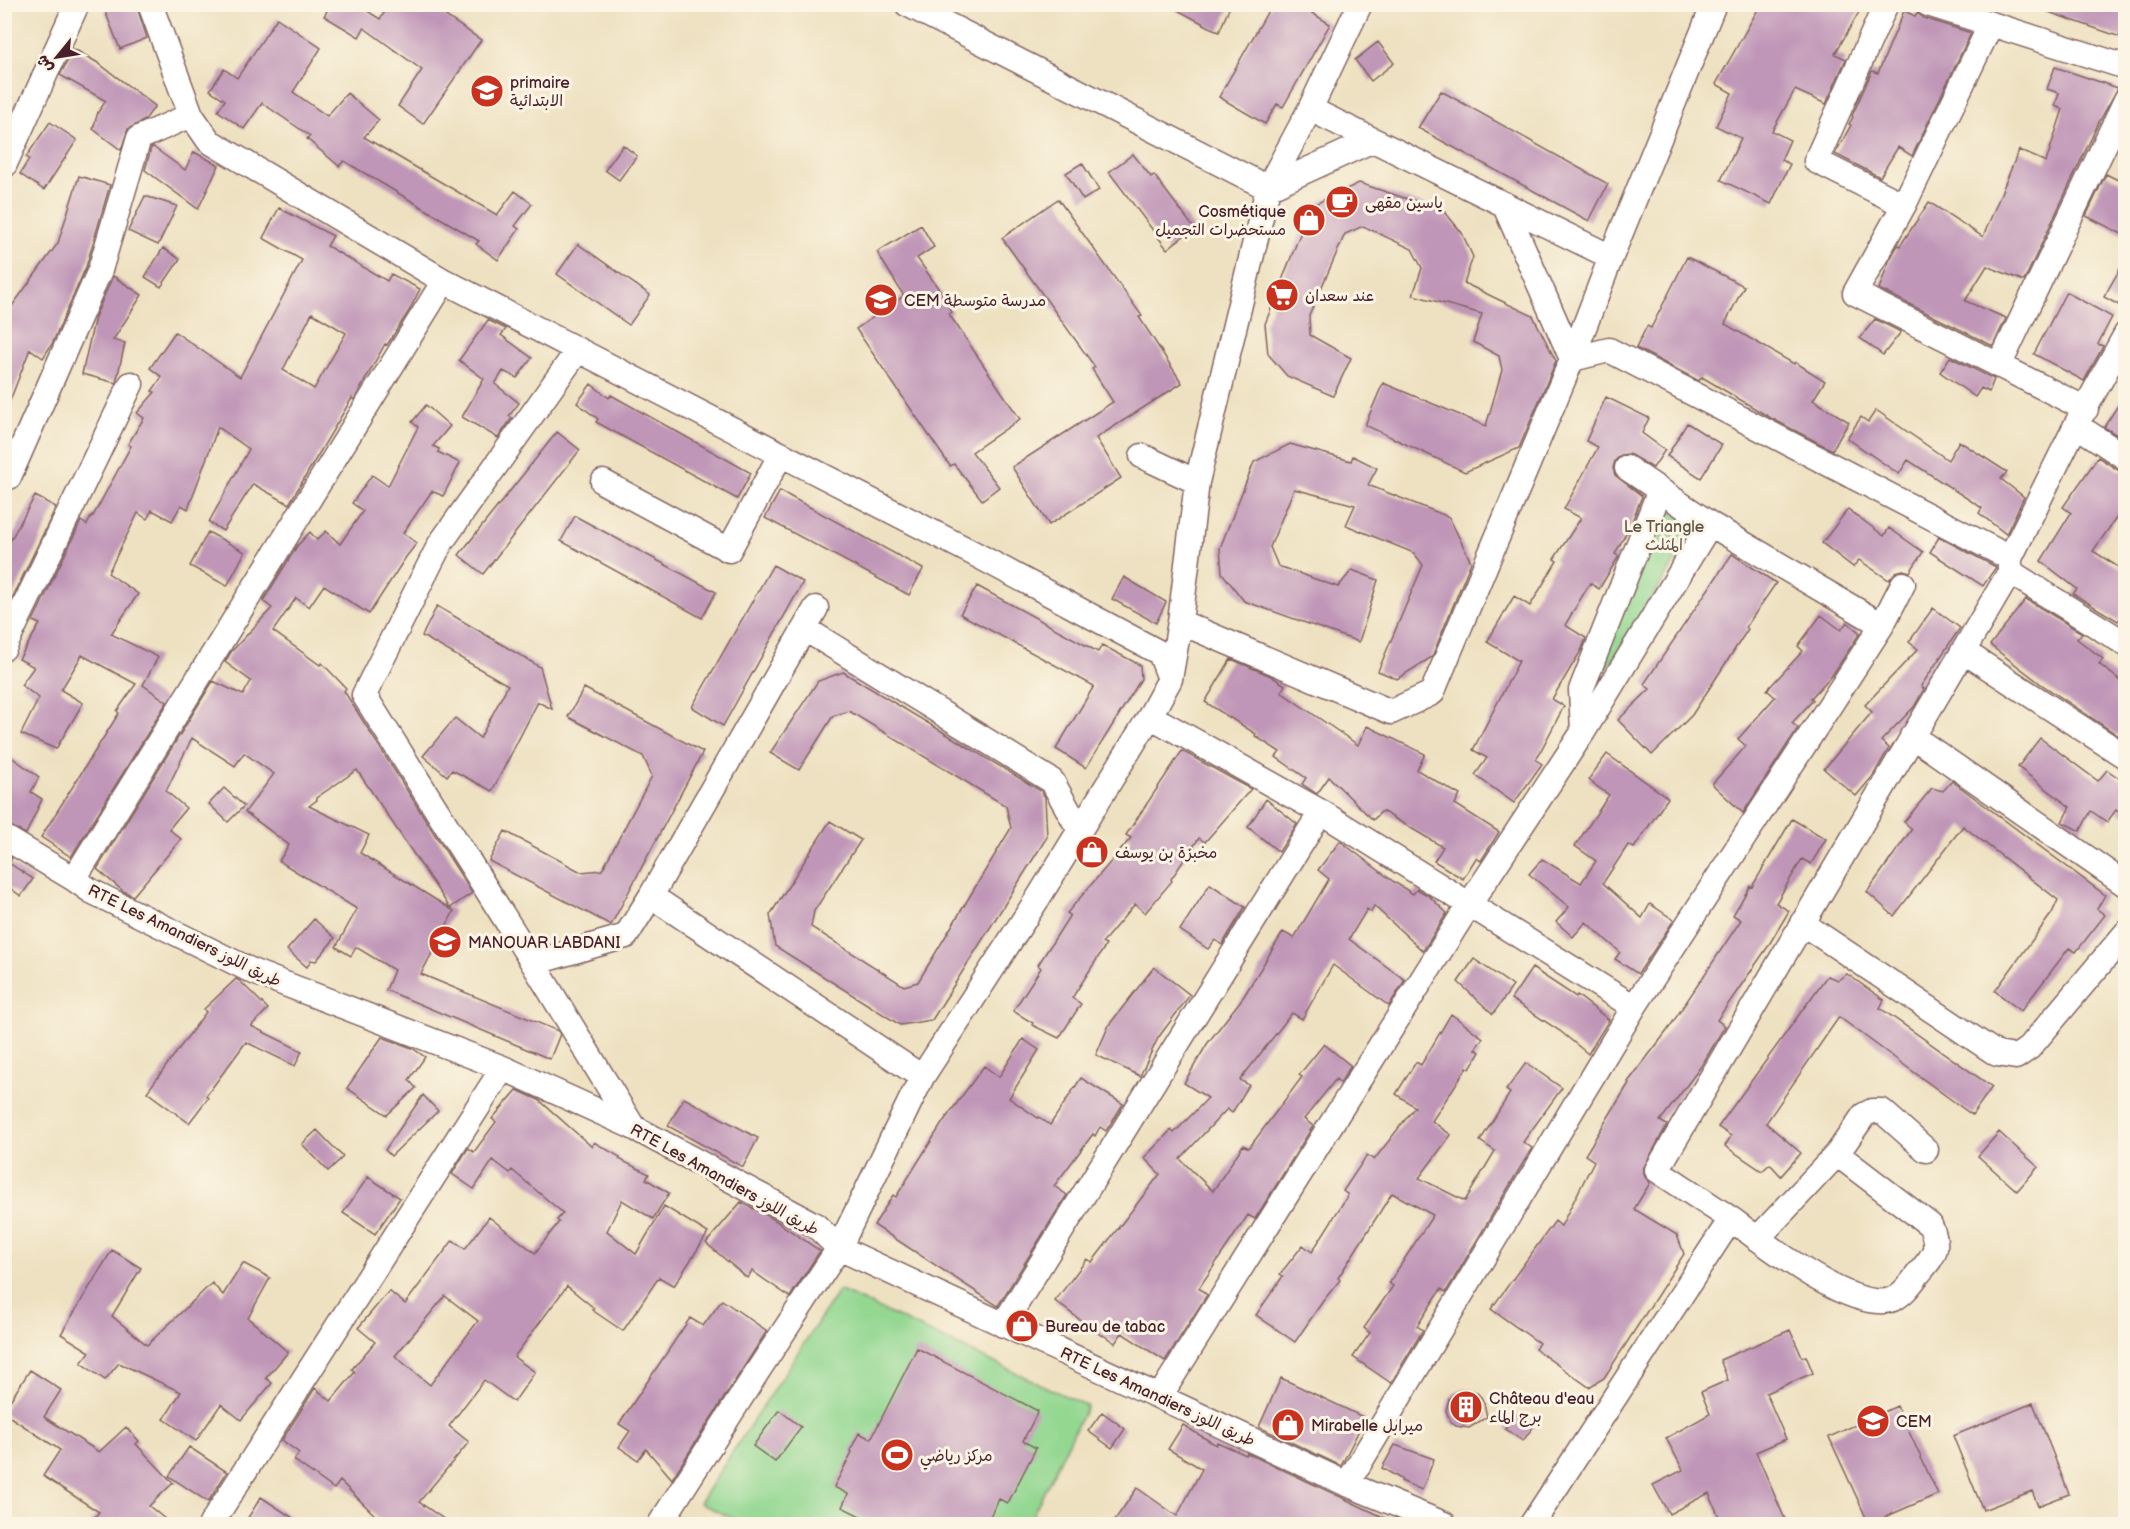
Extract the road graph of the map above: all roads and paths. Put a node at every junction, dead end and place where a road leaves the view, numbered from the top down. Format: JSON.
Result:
{"nodes":[{"id":1,"x":77,"y":4,"type":"edge"},
{"id":2,"x":150,"y":4,"type":"edge"},
{"id":3,"x":907,"y":4,"type":"edge"},
{"id":4,"x":1360,"y":4,"type":"edge"},
{"id":5,"x":1714,"y":4,"type":"edge"},
{"id":6,"x":1886,"y":4,"type":"edge"},
{"id":7,"x":1928,"y":4,"type":"edge"},
{"id":8,"x":1990,"y":26,"type":"junction"},
{"id":9,"x":2126,"y":67,"type":"edge"},
{"id":10,"x":2126,"y":100,"type":"edge"},
{"id":11,"x":1310,"y":109,"type":"junction"},
{"id":12,"x":191,"y":115,"type":"junction"},
{"id":13,"x":1373,"y":140,"type":"junction"},
{"id":14,"x":4,"y":166,"type":"edge"},
{"id":15,"x":1268,"y":188,"type":"junction"},
{"id":16,"x":1504,"y":204,"type":"junction"},
{"id":17,"x":1904,"y":205,"type":"junction"},
{"id":18,"x":1611,"y":257,"type":"junction"},
{"id":19,"x":444,"y":281,"type":"junction"},
{"id":20,"x":2126,"y":334,"type":"edge"},
{"id":21,"x":578,"y":350,"type":"junction"},
{"id":22,"x":1572,"y":359,"type":"junction"},
{"id":23,"x":2000,"y":366,"type":"junction"},
{"id":24,"x":131,"y":384,"type":"dead end"},
{"id":25,"x":2081,"y":417,"type":"junction"},
{"id":26,"x":781,"y":454,"type":"junction"},
{"id":27,"x":1142,"y":456,"type":"dead end"},
{"id":28,"x":2126,"y":458,"type":"edge"},
{"id":29,"x":1627,"y":468,"type":"dead end"},
{"id":30,"x":9,"y":477,"type":"dead end"},
{"id":31,"x":603,"y":482,"type":"dead end"},
{"id":32,"x":1197,"y":482,"type":"junction"},
{"id":33,"x":1660,"y":490,"type":"junction"},
{"id":34,"x":1710,"y":524,"type":"junction"},
{"id":35,"x":2010,"y":565,"type":"junction"},
{"id":36,"x":1903,"y":585,"type":"dead end"},
{"id":37,"x":1180,"y":622,"type":"junction"},
{"id":38,"x":1882,"y":625,"type":"junction"},
{"id":39,"x":2126,"y":645,"type":"edge"},
{"id":40,"x":4,"y":648,"type":"edge"},
{"id":41,"x":1963,"y":651,"type":"junction"},
{"id":42,"x":1170,"y":679,"type":"junction"},
{"id":43,"x":1150,"y":717,"type":"junction"},
{"id":44,"x":1583,"y":732,"type":"junction"},
{"id":45,"x":1912,"y":736,"type":"junction"},
{"id":46,"x":2126,"y":757,"type":"edge"},
{"id":47,"x":1321,"y":812,"type":"junction"},
{"id":48,"x":1080,"y":831,"type":"junction"},
{"id":49,"x":4,"y":837,"type":"edge"},
{"id":50,"x":74,"y":879,"type":"junction"},
{"id":51,"x":2126,"y":885,"type":"edge"},
{"id":52,"x":651,"y":896,"type":"junction"},
{"id":53,"x":1469,"y":905,"type":"junction"},
{"id":54,"x":1802,"y":923,"type":"junction"},
{"id":55,"x":2126,"y":933,"type":"edge"},
{"id":56,"x":532,"y":963,"type":"junction"},
{"id":57,"x":1634,"y":1007,"type":"junction"},
{"id":58,"x":503,"y":1068,"type":"junction"},
{"id":59,"x":922,"y":1077,"type":"junction"},
{"id":60,"x":633,"y":1127,"type":"junction"},
{"id":61,"x":1926,"y":1150,"type":"dead end"},
{"id":62,"x":1837,"y":1154,"type":"junction"},
{"id":63,"x":1731,"y":1220,"type":"junction"},
{"id":64,"x":1758,"y":1238,"type":"junction"},
{"id":65,"x":840,"y":1248,"type":"junction"},
{"id":66,"x":1003,"y":1325,"type":"junction"},
{"id":67,"x":1160,"y":1396,"type":"junction"},
{"id":68,"x":1347,"y":1484,"type":"junction"},
{"id":69,"x":212,"y":1524,"type":"edge"},
{"id":70,"x":660,"y":1524,"type":"edge"},
{"id":71,"x":1444,"y":1524,"type":"edge"},
{"id":72,"x":1532,"y":1524,"type":"edge"}],
"edges":[{"from":1,"to":14,"type":"street"},
{"from":2,"to":12,"type":"street"},
{"from":3,"to":15,"type":"street"},
{"from":4,"to":11,"type":"street"},
{"from":5,"to":18,"type":"street"},
{"from":6,"to":17,"type":"street"},
{"from":7,"to":8,"type":"street"},
{"from":8,"to":9,"type":"street"},
{"from":8,"to":17,"type":"street"},
{"from":10,"to":23,"type":"street"},
{"from":11,"to":13,"type":"street"},
{"from":11,"to":15,"type":"street"},
{"from":12,"to":19,"type":"street"},
{"from":12,"to":30,"type":"street"},
{"from":13,"to":15,"type":"street"},
{"from":13,"to":16,"type":"street"},
{"from":15,"to":32,"type":"street"},
{"from":16,"to":18,"type":"street"},
{"from":16,"to":22,"type":"street"},
{"from":17,"to":23,"type":"street"},
{"from":18,"to":22,"type":"street"},
{"from":19,"to":21,"type":"street"},
{"from":19,"to":50,"type":"street"},
{"from":20,"to":25,"type":"street"},
{"from":21,"to":26,"type":"street"},
{"from":21,"to":56,"type":"street"},
{"from":22,"to":35,"type":"street"},
{"from":22,"to":37,"type":"street"},
{"from":23,"to":25,"type":"street"},
{"from":24,"to":40,"type":"street"},
{"from":25,"to":28,"type":"street"},
{"from":25,"to":35,"type":"street"},
{"from":26,"to":31,"type":"street"},
{"from":26,"to":42,"type":"street"},
{"from":27,"to":32,"type":"street"},
{"from":29,"to":33,"type":"street"},
{"from":32,"to":37,"type":"street"},
{"from":33,"to":34,"type":"street"},
{"from":33,"to":44,"type":"street"},
{"from":34,"to":38,"type":"street"},
{"from":34,"to":44,"type":"street"},
{"from":35,"to":39,"type":"street"},
{"from":35,"to":41,"type":"street"},
{"from":36,"to":38,"type":"street"},
{"from":37,"to":42,"type":"street"},
{"from":38,"to":57,"type":"street"},
{"from":41,"to":45,"type":"street"},
{"from":41,"to":46,"type":"street"},
{"from":42,"to":43,"type":"street"},
{"from":43,"to":47,"type":"street"},
{"from":43,"to":48,"type":"street"},
{"from":44,"to":53,"type":"street"},
{"from":45,"to":51,"type":"street"},
{"from":45,"to":54,"type":"street"},
{"from":47,"to":53,"type":"street"},
{"from":47,"to":66,"type":"street"},
{"from":48,"to":52,"type":"street"},
{"from":48,"to":59,"type":"street"},
{"from":49,"to":50,"type":"street","name":"RTE Les Amandiers طريق اللوز"},
{"from":50,"to":58,"type":"street","name":"RTE Les Amandiers طريق اللوز"},
{"from":52,"to":56,"type":"street"},
{"from":52,"to":59,"type":"street"},
{"from":53,"to":57,"type":"street"},
{"from":53,"to":67,"type":"street"},
{"from":54,"to":55,"type":"street"},
{"from":54,"to":63,"type":"street"},
{"from":56,"to":60,"type":"street"},
{"from":57,"to":68,"type":"street"},
{"from":58,"to":60,"type":"street","name":"RTE Les Amandiers طريق اللوز"},
{"from":58,"to":69,"type":"street"},
{"from":59,"to":65,"type":"street"},
{"from":60,"to":65,"type":"street","name":"RTE Les Amandiers طريق اللوز"},
{"from":61,"to":62,"type":"street"},
{"from":62,"to":64,"type":"street"},
{"from":62,"to":64,"type":"street"},
{"from":63,"to":64,"type":"street"},
{"from":63,"to":72,"type":"street"},
{"from":65,"to":66,"type":"street","name":"RTE Les Amandiers طريق اللوز"},
{"from":65,"to":70,"type":"street"},
{"from":66,"to":67,"type":"street","name":"RTE Les Amandiers طريق اللوز"},
{"from":67,"to":68,"type":"street","name":"RTE Les Amandiers طريق اللوز"},
{"from":68,"to":71,"type":"street","name":"RTE Les Amandiers طريق اللوز"}]}
